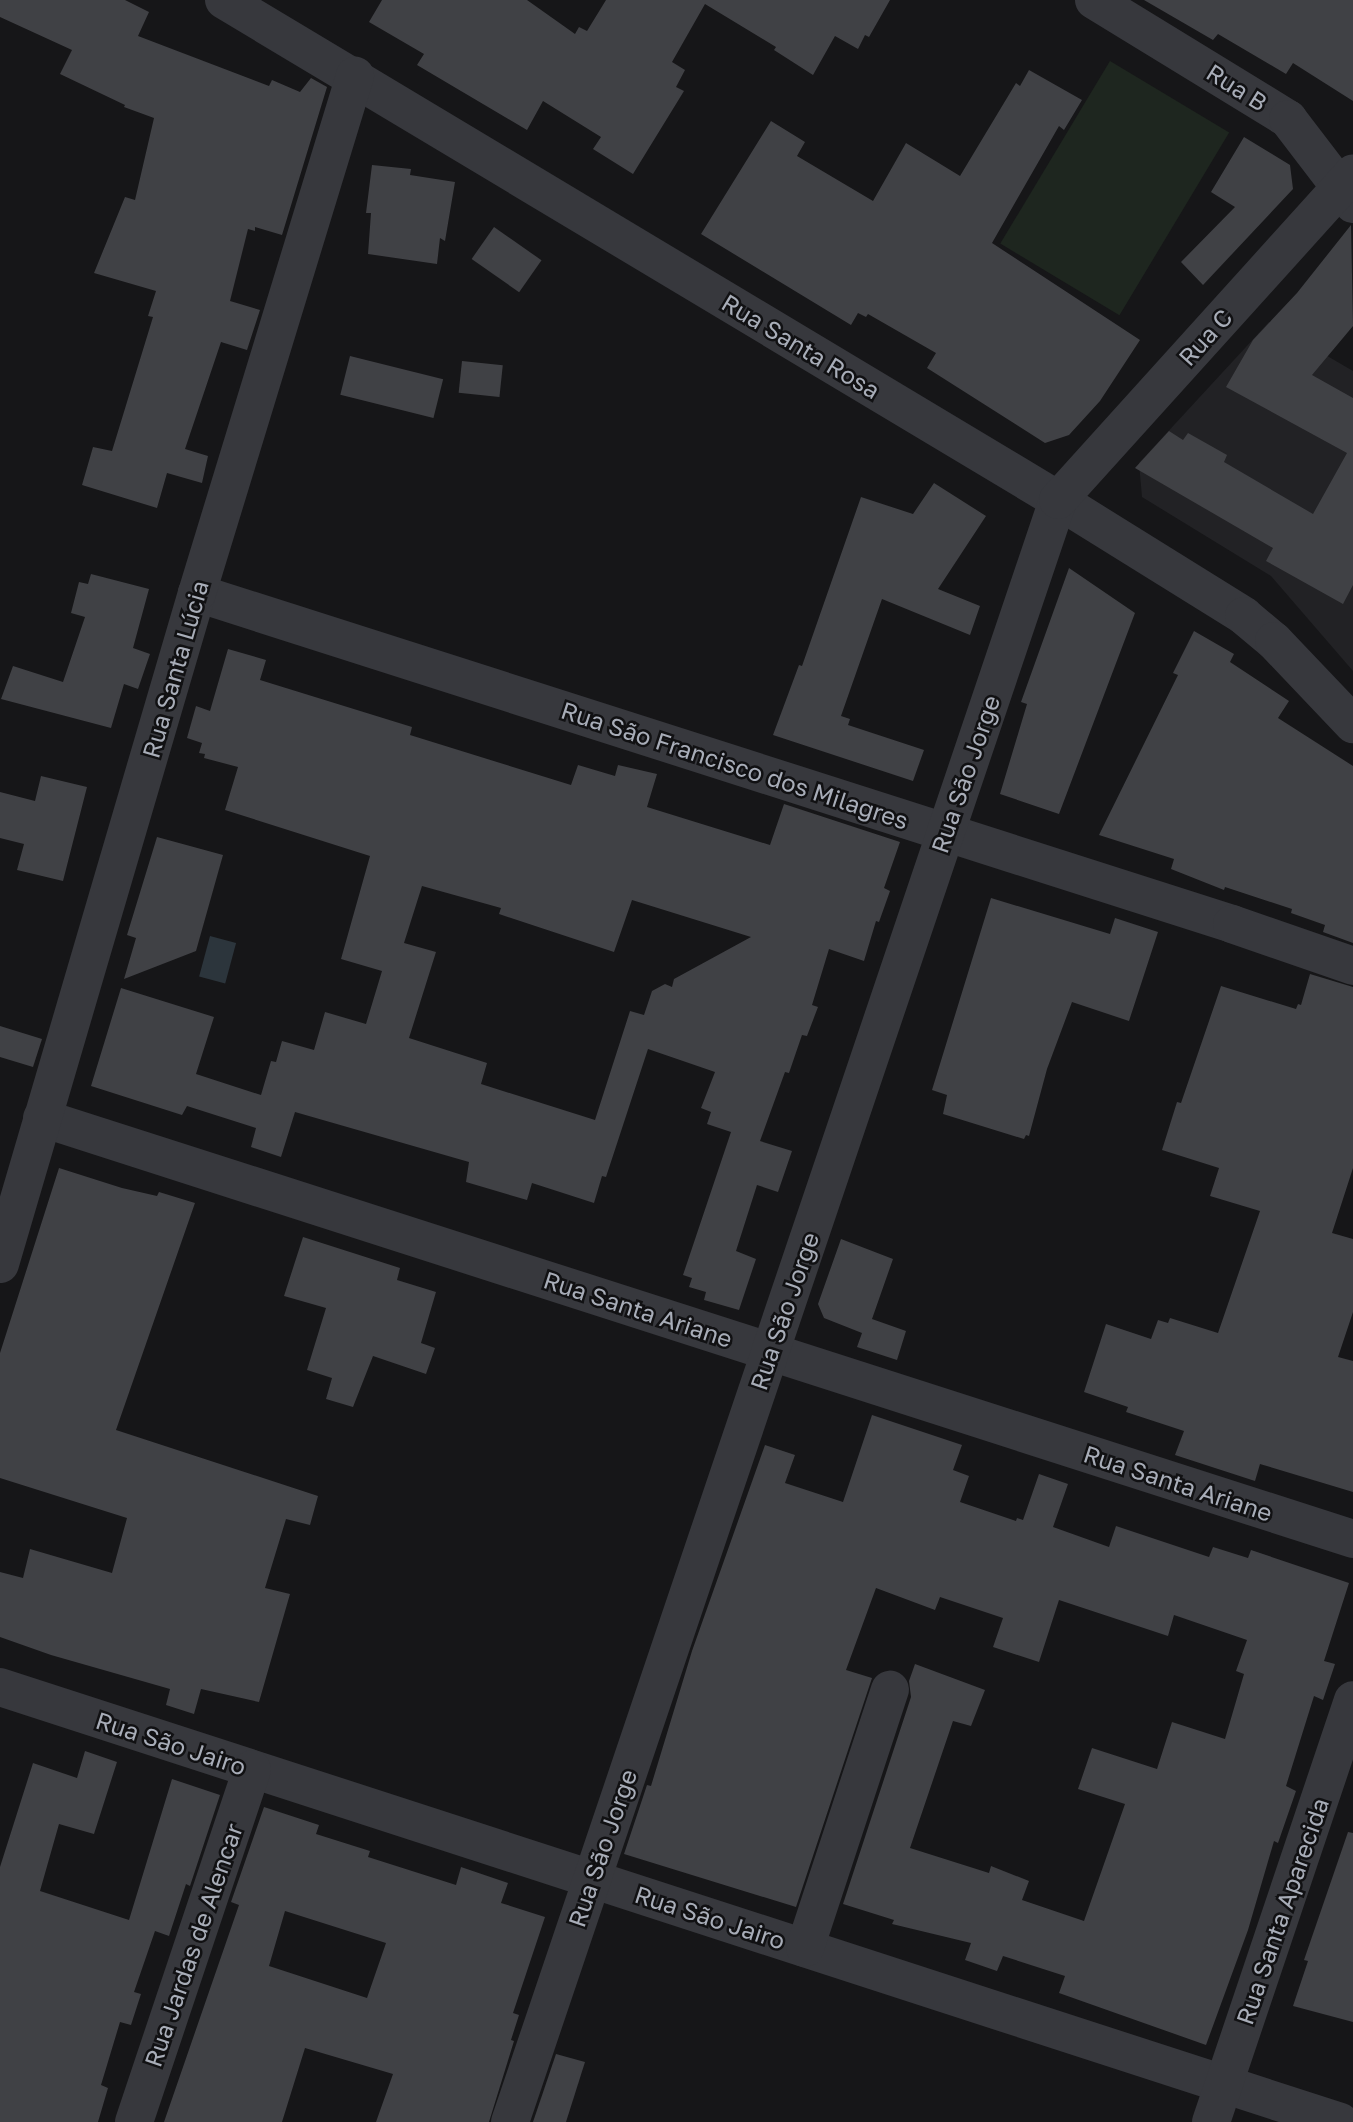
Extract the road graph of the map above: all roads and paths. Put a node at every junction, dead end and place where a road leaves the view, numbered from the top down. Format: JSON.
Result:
{"nodes":[{"id":1,"x":224,"y":0,"type":"edge"},
{"id":2,"x":1119,"y":6,"type":"edge"},
{"id":3,"x":355,"y":76,"type":"junction"},
{"id":4,"x":1348,"y":189,"type":"edge"},
{"id":5,"x":1058,"y":500,"type":"junction"},
{"id":6,"x":197,"y":593,"type":"junction"},
{"id":7,"x":1353,"y":724,"type":"edge"},
{"id":8,"x":946,"y":832,"type":"junction"},
{"id":9,"x":1353,"y":966,"type":"edge"},
{"id":10,"x":42,"y":1118,"type":"junction"},
{"id":11,"x":0,"y":1264,"type":"edge"},
{"id":12,"x":770,"y":1352,"type":"junction"},
{"id":13,"x":1353,"y":1539,"type":"edge"},
{"id":14,"x":0,"y":1687,"type":"edge"},
{"id":15,"x":890,"y":1690,"type":"dead end"},
{"id":16,"x":1353,"y":1702,"type":"edge"},
{"id":17,"x":252,"y":1769,"type":"junction"},
{"id":18,"x":592,"y":1879,"type":"junction"},
{"id":19,"x":804,"y":1948,"type":"junction"},
{"id":20,"x":1224,"y":2082,"type":"junction"},
{"id":21,"x":134,"y":2122,"type":"edge"},
{"id":22,"x":510,"y":2122,"type":"edge"},
{"id":23,"x":1211,"y":2122,"type":"edge"},
{"id":24,"x":1340,"y":2122,"type":"edge"}],
"edges":[{"from":1,"to":3,"type":"street","name":"Rua Santa Rosa"},
{"from":2,"to":4,"type":"street","name":"Rua B"},
{"from":3,"to":5,"type":"street","name":"Rua Santa Rosa"},
{"from":3,"to":6,"type":"street","name":"Rua Santa Lúcia"},
{"from":4,"to":5,"type":"street","name":"Rua C"},
{"from":5,"to":7,"type":"street","name":"Rua Santa Rosa"},
{"from":5,"to":8,"type":"street","name":"Rua São Jorge"},
{"from":6,"to":8,"type":"street","name":"Rua São Francisco dos Milagres"},
{"from":6,"to":10,"type":"street","name":"Rua Santa Lúcia"},
{"from":8,"to":9,"type":"street","name":"Rua São Francisco dos Milagres"},
{"from":8,"to":12,"type":"street","name":"Rua São Jorge"},
{"from":10,"to":11,"type":"street","name":"Rua Santa Lúcia"},
{"from":10,"to":12,"type":"street","name":"Rua Santa Ariane"},
{"from":12,"to":13,"type":"street","name":"Rua Santa Ariane"},
{"from":12,"to":18,"type":"street","name":"Rua São Jorge"},
{"from":14,"to":17,"type":"street","name":"Rua São Jairo"},
{"from":15,"to":19,"type":"street"},
{"from":16,"to":20,"type":"street","name":"Rua Santa Aparecida"},
{"from":17,"to":18,"type":"street","name":"Rua São Jairo"},
{"from":17,"to":21,"type":"street","name":"Rua Jardas de Alencar"},
{"from":18,"to":19,"type":"street","name":"Rua São Jairo"},
{"from":18,"to":22,"type":"street","name":"Rua São Jorge"},
{"from":19,"to":20,"type":"street","name":"Rua São Jairo"},
{"from":20,"to":23,"type":"street","name":"Rua Santa Aparecida"},
{"from":20,"to":24,"type":"street","name":"Rua São Jairo"}]}
